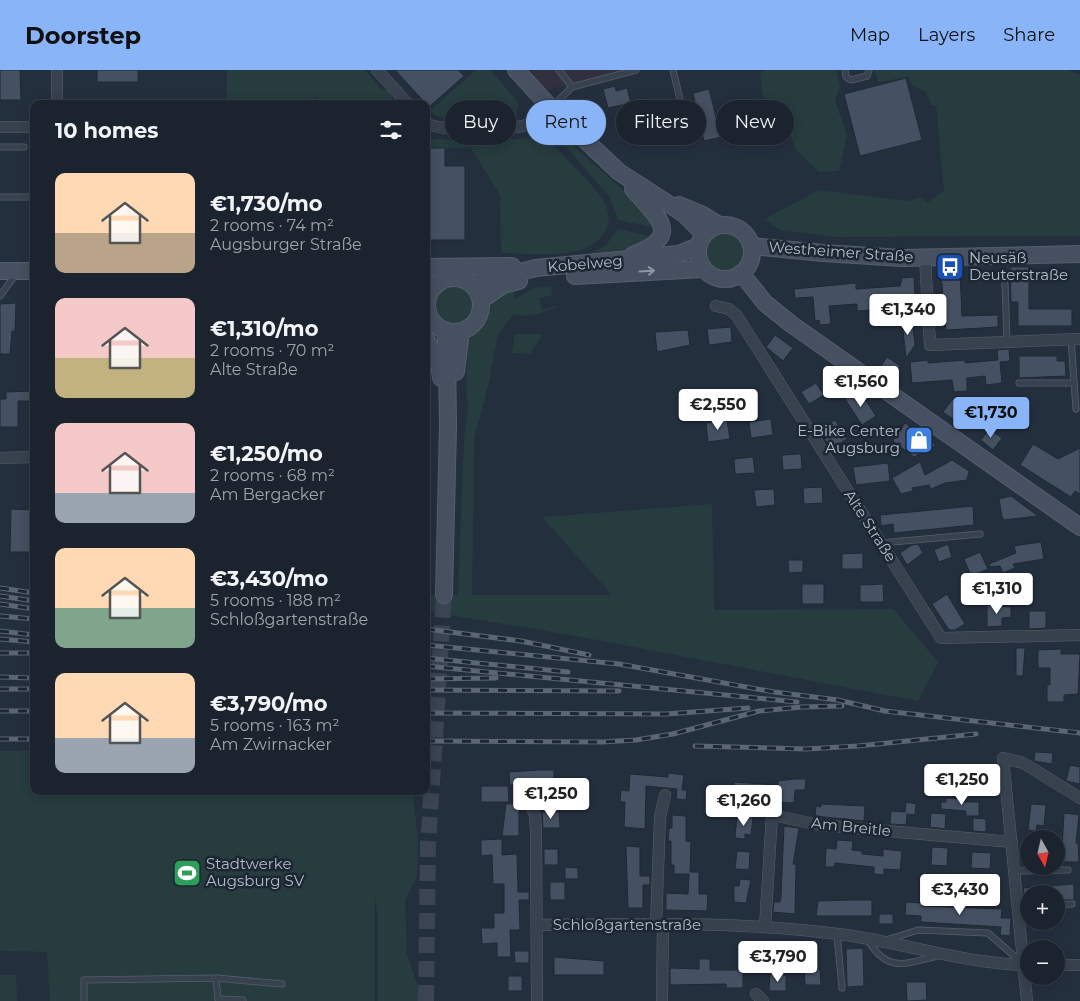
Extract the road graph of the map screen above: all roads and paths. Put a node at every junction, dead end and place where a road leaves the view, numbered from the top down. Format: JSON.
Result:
{"nodes":[{"id":1,"x":57,"y":70,"type":"edge"},
{"id":2,"x":377,"y":70,"type":"edge"},
{"id":3,"x":516,"y":70,"type":"edge"},
{"id":4,"x":555,"y":70,"type":"edge"},
{"id":5,"x":559,"y":70,"type":"edge"},
{"id":6,"x":636,"y":70,"type":"edge"},
{"id":7,"x":673,"y":70,"type":"edge"},
{"id":8,"x":845,"y":70,"type":"edge"},
{"id":9,"x":869,"y":70,"type":"edge"},
{"id":10,"x":564,"y":78,"type":"junction"},
{"id":11,"x":572,"y":87,"type":"junction"},
{"id":12,"x":57,"y":100,"type":"edge"},
{"id":13,"x":404,"y":100,"type":"edge"},
{"id":14,"x":544,"y":100,"type":"edge"},
{"id":15,"x":559,"y":100,"type":"edge"},
{"id":16,"x":680,"y":100,"type":"edge"},
{"id":17,"x":526,"y":124,"type":"edge"},
{"id":18,"x":430,"y":125,"type":"edge"},
{"id":19,"x":30,"y":126,"type":"edge"},
{"id":20,"x":0,"y":127,"type":"edge"},
{"id":21,"x":590,"y":145,"type":"edge"},
{"id":22,"x":0,"y":146,"type":"edge"},
{"id":23,"x":24,"y":147,"type":"dead end"},
{"id":24,"x":618,"y":172,"type":"junction"},
{"id":25,"x":0,"y":197,"type":"edge"},
{"id":26,"x":30,"y":197,"type":"edge"},
{"id":27,"x":662,"y":200,"type":"junction"},
{"id":28,"x":719,"y":225,"type":"junction"},
{"id":29,"x":701,"y":240,"type":"junction"},
{"id":30,"x":751,"y":246,"type":"junction"},
{"id":31,"x":1080,"y":254,"type":"edge"},
{"id":32,"x":925,"y":257,"type":"junction"},
{"id":33,"x":616,"y":262,"type":"junction"},
{"id":34,"x":430,"y":267,"type":"edge"},
{"id":35,"x":536,"y":268,"type":"junction"},
{"id":36,"x":704,"y":269,"type":"junction"},
{"id":37,"x":8,"y":271,"type":"edge"},
{"id":38,"x":30,"y":271,"type":"edge"},
{"id":39,"x":741,"y":273,"type":"junction"},
{"id":40,"x":472,"y":284,"type":"junction"},
{"id":41,"x":1005,"y":284,"type":"dead end"},
{"id":42,"x":430,"y":286,"type":"edge"},
{"id":43,"x":0,"y":296,"type":"edge"},
{"id":44,"x":481,"y":300,"type":"junction"},
{"id":45,"x":716,"y":306,"type":"dead end"},
{"id":46,"x":430,"y":319,"type":"edge"},
{"id":47,"x":445,"y":330,"type":"junction"},
{"id":48,"x":461,"y":331,"type":"junction"},
{"id":49,"x":1076,"y":339,"type":"edge"},
{"id":50,"x":1007,"y":340,"type":"junction"},
{"id":51,"x":430,"y":347,"type":"edge"},
{"id":52,"x":1019,"y":383,"type":"dead end"},
{"id":53,"x":1074,"y":383,"type":"junction"},
{"id":54,"x":1076,"y":409,"type":"dead end"},
{"id":55,"x":448,"y":426,"type":"junction"},
{"id":56,"x":30,"y":457,"type":"edge"},
{"id":57,"x":0,"y":458,"type":"edge"},
{"id":58,"x":1080,"y":527,"type":"edge"},
{"id":59,"x":980,"y":534,"type":"dead end"},
{"id":60,"x":881,"y":543,"type":"junction"},
{"id":61,"x":444,"y":595,"type":"tunnel mouth"},
{"id":62,"x":1080,"y":635,"type":"edge"},
{"id":63,"x":527,"y":794,"type":"dead end"},
{"id":64,"x":664,"y":795,"type":"dead end"},
{"id":65,"x":1080,"y":798,"type":"edge"},
{"id":66,"x":1012,"y":842,"type":"junction"},
{"id":67,"x":1068,"y":870,"type":"dead end"},
{"id":68,"x":1015,"y":871,"type":"junction"},
{"id":69,"x":1020,"y":890,"type":"edge"},
{"id":70,"x":1065,"y":904,"type":"edge"},
{"id":71,"x":1072,"y":904,"type":"dead end"},
{"id":72,"x":660,"y":924,"type":"junction"},
{"id":73,"x":537,"y":925,"type":"junction"},
{"id":74,"x":765,"y":927,"type":"junction"},
{"id":75,"x":837,"y":934,"type":"junction"},
{"id":76,"x":867,"y":938,"type":"junction"},
{"id":77,"x":884,"y":941,"type":"junction"},
{"id":78,"x":943,"y":955,"type":"junction"},
{"id":79,"x":1020,"y":959,"type":"edge"},
{"id":80,"x":1020,"y":964,"type":"edge"},
{"id":81,"x":1065,"y":965,"type":"edge"},
{"id":82,"x":1080,"y":965,"type":"edge"},
{"id":83,"x":216,"y":978,"type":"junction"},
{"id":84,"x":282,"y":984,"type":"dead end"},
{"id":85,"x":1027,"y":985,"type":"edge"},
{"id":86,"x":842,"y":988,"type":"dead end"},
{"id":87,"x":243,"y":1000,"type":"dead end"},
{"id":88,"x":84,"y":1001,"type":"edge"},
{"id":89,"x":537,"y":1001,"type":"edge"},
{"id":90,"x":662,"y":1001,"type":"edge"},
{"id":91,"x":1027,"y":1001,"type":"edge"}],
"edges":[{"from":1,"to":12,"type":"street"},
{"from":2,"to":13,"type":"street"},
{"from":3,"to":14,"type":"main road"},
{"from":4,"to":10,"type":"lane"},
{"from":5,"to":10,"type":"lane"},
{"from":6,"to":11,"type":"lane"},
{"from":7,"to":16,"type":"lane"},
{"from":8,"to":9,"type":"lane"},
{"from":10,"to":11,"type":"lane"},
{"from":11,"to":15,"type":"lane"},
{"from":17,"to":18,"type":"street"},
{"from":19,"to":20,"type":"street"},
{"from":21,"to":24,"type":"main road"},
{"from":22,"to":23,"type":"lane"},
{"from":24,"to":27,"type":"main road"},
{"from":24,"to":33,"type":"main road"},
{"from":25,"to":26,"type":"lane"},
{"from":27,"to":28,"type":"main road"},
{"from":27,"to":29,"type":"main road"},
{"from":28,"to":29,"type":"main road"},
{"from":28,"to":30,"type":"main road"},
{"from":29,"to":33,"type":"main road","name":"Kobelweg"},
{"from":29,"to":36,"type":"main road"},
{"from":30,"to":32,"type":"main road","name":"Westheimer Straße"},
{"from":30,"to":39,"type":"main road"},
{"from":31,"to":32,"type":"main road","name":"Westheimer Straße"},
{"from":32,"to":50,"type":"street"},
{"from":33,"to":35,"type":"main road","name":"Kobelweg"},
{"from":34,"to":35,"type":"main road"},
{"from":35,"to":40,"type":"main road","name":"Kobelweg"},
{"from":36,"to":39,"type":"main road"},
{"from":44,"to":36,"type":"main road","name":"Kobelweg","one_way":true},
{"from":37,"to":38,"type":"main road"},
{"from":37,"to":43,"type":"lane"},
{"from":39,"to":58,"type":"main road"},
{"from":40,"to":42,"type":"main road"},
{"from":40,"to":44,"type":"main road"},
{"from":41,"to":50,"type":"lane"},
{"from":44,"to":48,"type":"main road"},
{"from":45,"to":60,"type":"street","name":"Alte Straße"},
{"from":46,"to":47,"type":"main road"},
{"from":47,"to":48,"type":"main road"},
{"from":47,"to":55,"type":"main road"},
{"from":48,"to":55,"type":"main road"},
{"from":49,"to":50,"type":"street"},
{"from":49,"to":53,"type":"lane"},
{"from":51,"to":55,"type":"main road"},
{"from":52,"to":53,"type":"lane"},
{"from":53,"to":54,"type":"lane"},
{"from":55,"to":61,"type":"main road"},
{"from":56,"to":57,"type":"street"},
{"from":59,"to":60,"type":"lane"},
{"from":60,"to":62,"type":"street","name":"Alte Straße"},
{"from":63,"to":73,"type":"street"},
{"from":64,"to":72,"type":"street"},
{"from":65,"to":66,"type":"street"},
{"from":66,"to":68,"type":"street"},
{"from":66,"to":74,"type":"street","name":"Am Breitle"},
{"from":67,"to":68,"type":"lane"},
{"from":68,"to":69,"type":"street"},
{"from":70,"to":71,"type":"lane"},
{"from":72,"to":73,"type":"street","name":"Schloßgartenstraße"},
{"from":72,"to":74,"type":"street","name":"Schloßgartenstraße"},
{"from":72,"to":90,"type":"street"},
{"from":73,"to":89,"type":"street"},
{"from":74,"to":75,"type":"street","name":"Schloßgartenstraße"},
{"from":75,"to":76,"type":"street","name":"Schloßgartenstraße"},
{"from":75,"to":86,"type":"lane"},
{"from":76,"to":77,"type":"street","name":"Schloßgartenstraße"},
{"from":76,"to":78,"type":"lane"},
{"from":77,"to":78,"type":"street"},
{"from":77,"to":79,"type":"lane","name":"Schloßgartenstraße"},
{"from":78,"to":80,"type":"street"},
{"from":81,"to":82,"type":"street"},
{"from":83,"to":84,"type":"lane"},
{"from":83,"to":87,"type":"lane"},
{"from":83,"to":88,"type":"lane"},
{"from":85,"to":91,"type":"street"}]}
